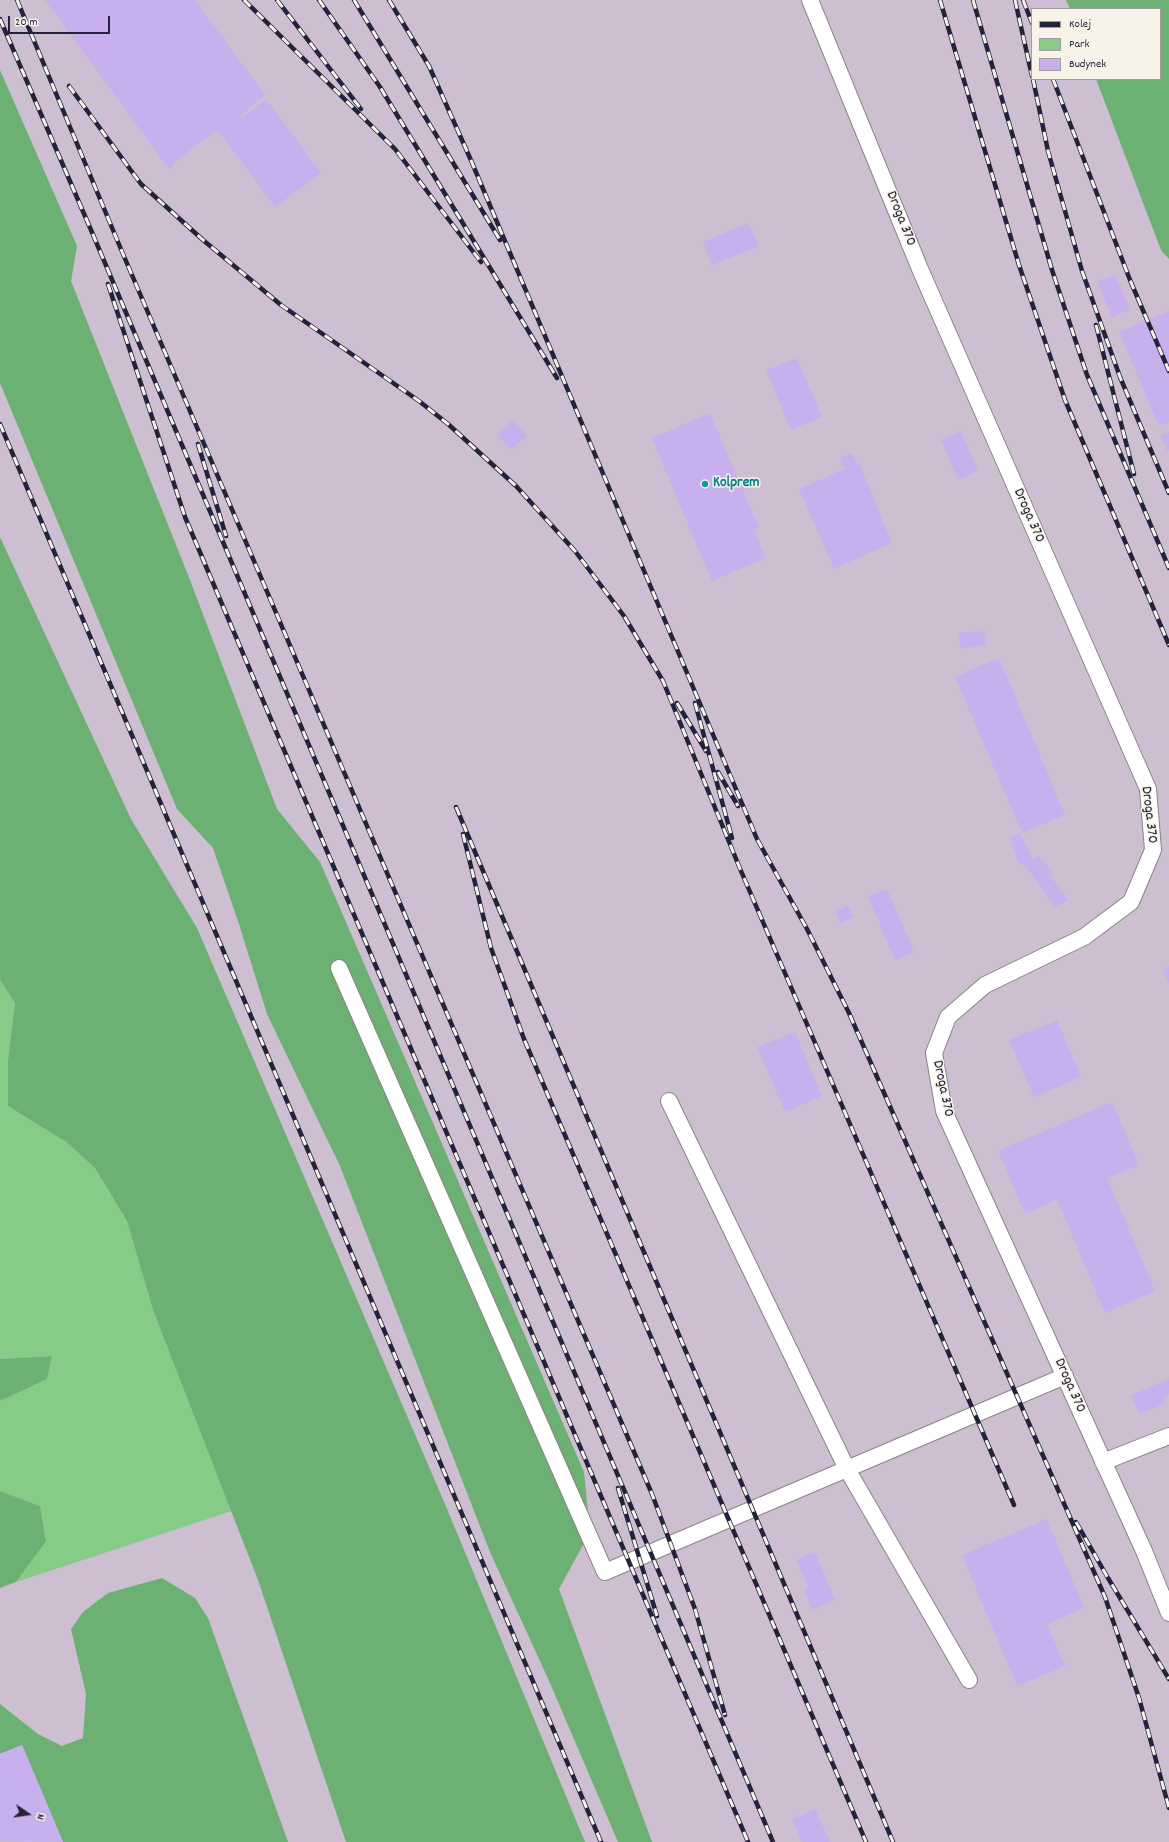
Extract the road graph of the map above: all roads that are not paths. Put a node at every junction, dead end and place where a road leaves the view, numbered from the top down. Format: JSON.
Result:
{"nodes":[{"id":1,"x":810,"y":0,"type":"edge"},
{"id":2,"x":339,"y":968,"type":"dead end"},
{"id":3,"x":669,"y":1101,"type":"dead end"},
{"id":4,"x":1064,"y":1376,"type":"junction"},
{"id":5,"x":1169,"y":1436,"type":"edge"},
{"id":6,"x":1103,"y":1462,"type":"junction"},
{"id":7,"x":847,"y":1469,"type":"junction"},
{"id":8,"x":1169,"y":1613,"type":"edge"},
{"id":9,"x":969,"y":1680,"type":"dead end"}],
"edges":[{"from":1,"to":4,"type":"lane","name":"Droga 370"},
{"from":2,"to":7,"type":"lane"},
{"from":3,"to":7,"type":"lane"},
{"from":4,"to":6,"type":"lane","name":"Droga 370"},
{"from":4,"to":7,"type":"lane"},
{"from":5,"to":6,"type":"lane"},
{"from":6,"to":8,"type":"lane","name":"Droga 370"},
{"from":7,"to":9,"type":"lane"}]}
